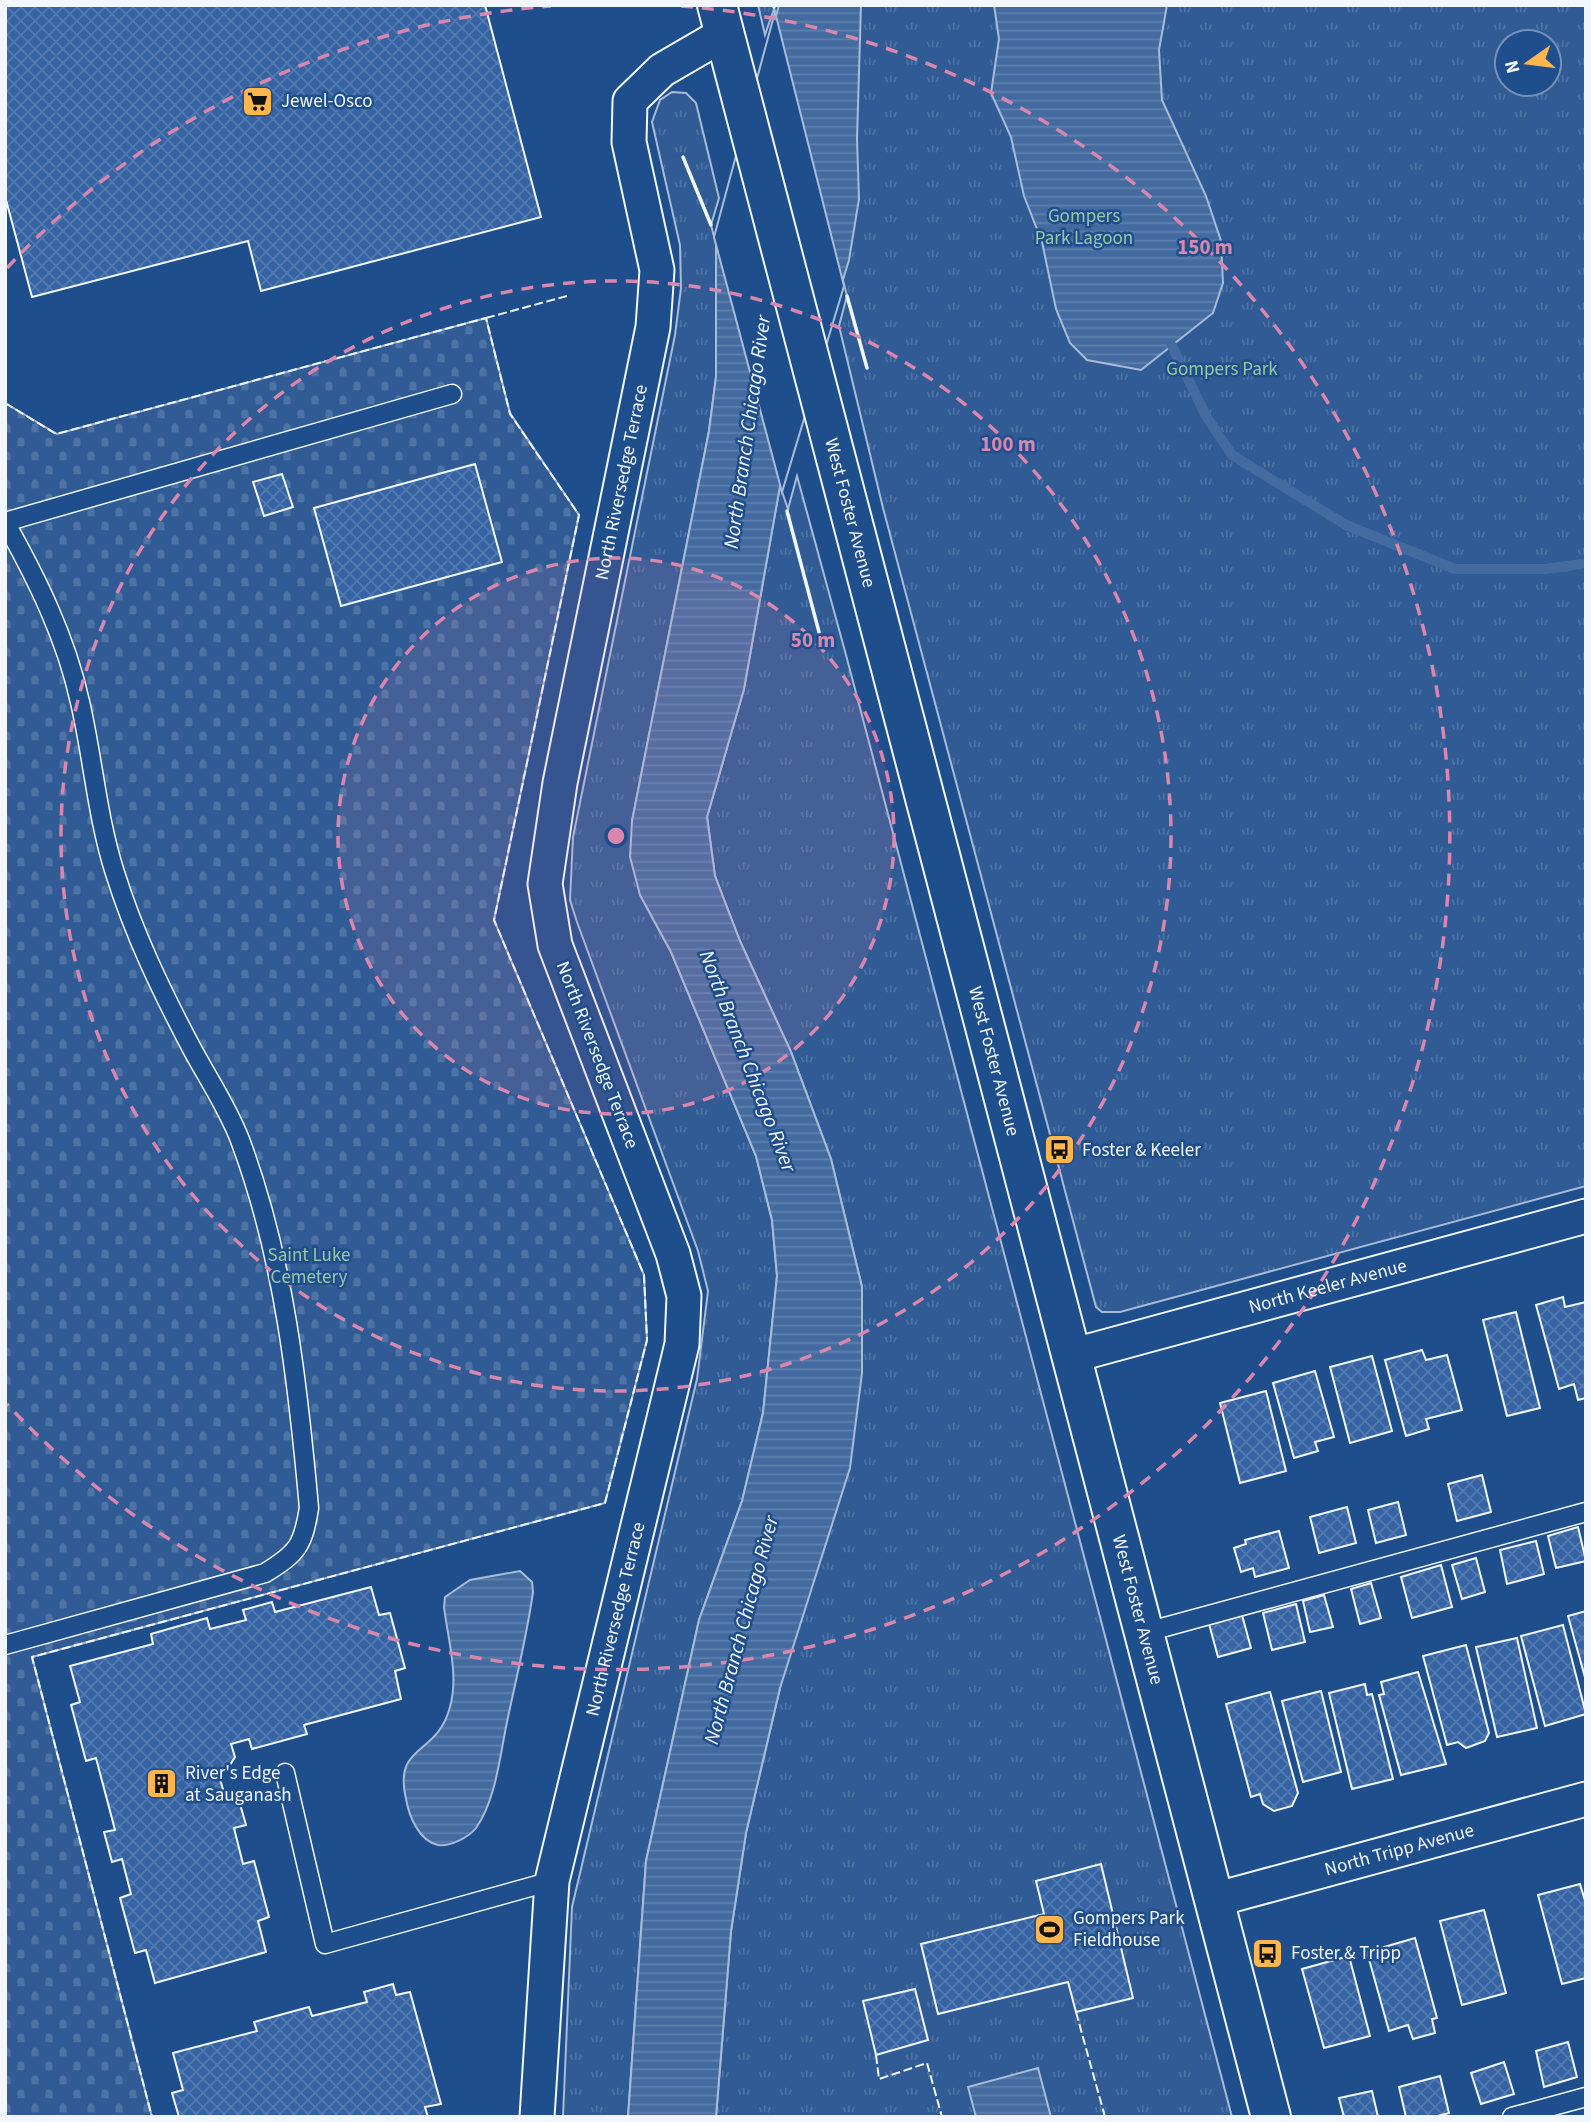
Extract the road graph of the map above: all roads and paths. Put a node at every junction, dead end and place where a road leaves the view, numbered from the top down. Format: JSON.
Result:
{"nodes":[{"id":1,"x":721,"y":20,"type":"edge"},
{"id":2,"x":452,"y":394,"type":"dead end"},
{"id":3,"x":5,"y":522,"type":"edge"},
{"id":4,"x":1586,"y":1216,"type":"edge"},
{"id":5,"x":1070,"y":1356,"type":"junction"},
{"id":6,"x":1586,"y":1512,"type":"edge"},
{"id":7,"x":1143,"y":1633,"type":"junction"},
{"id":8,"x":5,"y":1645,"type":"edge"},
{"id":9,"x":285,"y":1773,"type":"dead end"},
{"id":10,"x":1586,"y":1799,"type":"edge"},
{"id":11,"x":552,"y":1881,"type":"junction"},
{"id":12,"x":1214,"y":1900,"type":"junction"},
{"id":13,"x":1586,"y":2097,"type":"edge"},
{"id":14,"x":537,"y":2117,"type":"edge"},
{"id":15,"x":1271,"y":2117,"type":"edge"},
{"id":16,"x":1512,"y":2117,"type":"edge"}],
"edges":[{"from":1,"to":5,"type":"main road","name":"West Foster Avenue"},
{"from":1,"to":11,"type":"street","name":"North Riversedge Terrace"},
{"from":2,"to":3,"type":"lane"},
{"from":3,"to":8,"type":"lane"},
{"from":4,"to":5,"type":"street","name":"North Keeler Avenue"},
{"from":5,"to":7,"type":"main road","name":"West Foster Avenue"},
{"from":6,"to":7,"type":"lane"},
{"from":7,"to":12,"type":"main road","name":"West Foster Avenue"},
{"from":9,"to":11,"type":"lane"},
{"from":10,"to":12,"type":"street","name":"North Tripp Avenue"},
{"from":11,"to":14,"type":"street","name":"North Riversedge Terrace"},
{"from":12,"to":15,"type":"main road","name":"West Foster Avenue"},
{"from":13,"to":16,"type":"lane"}]}
